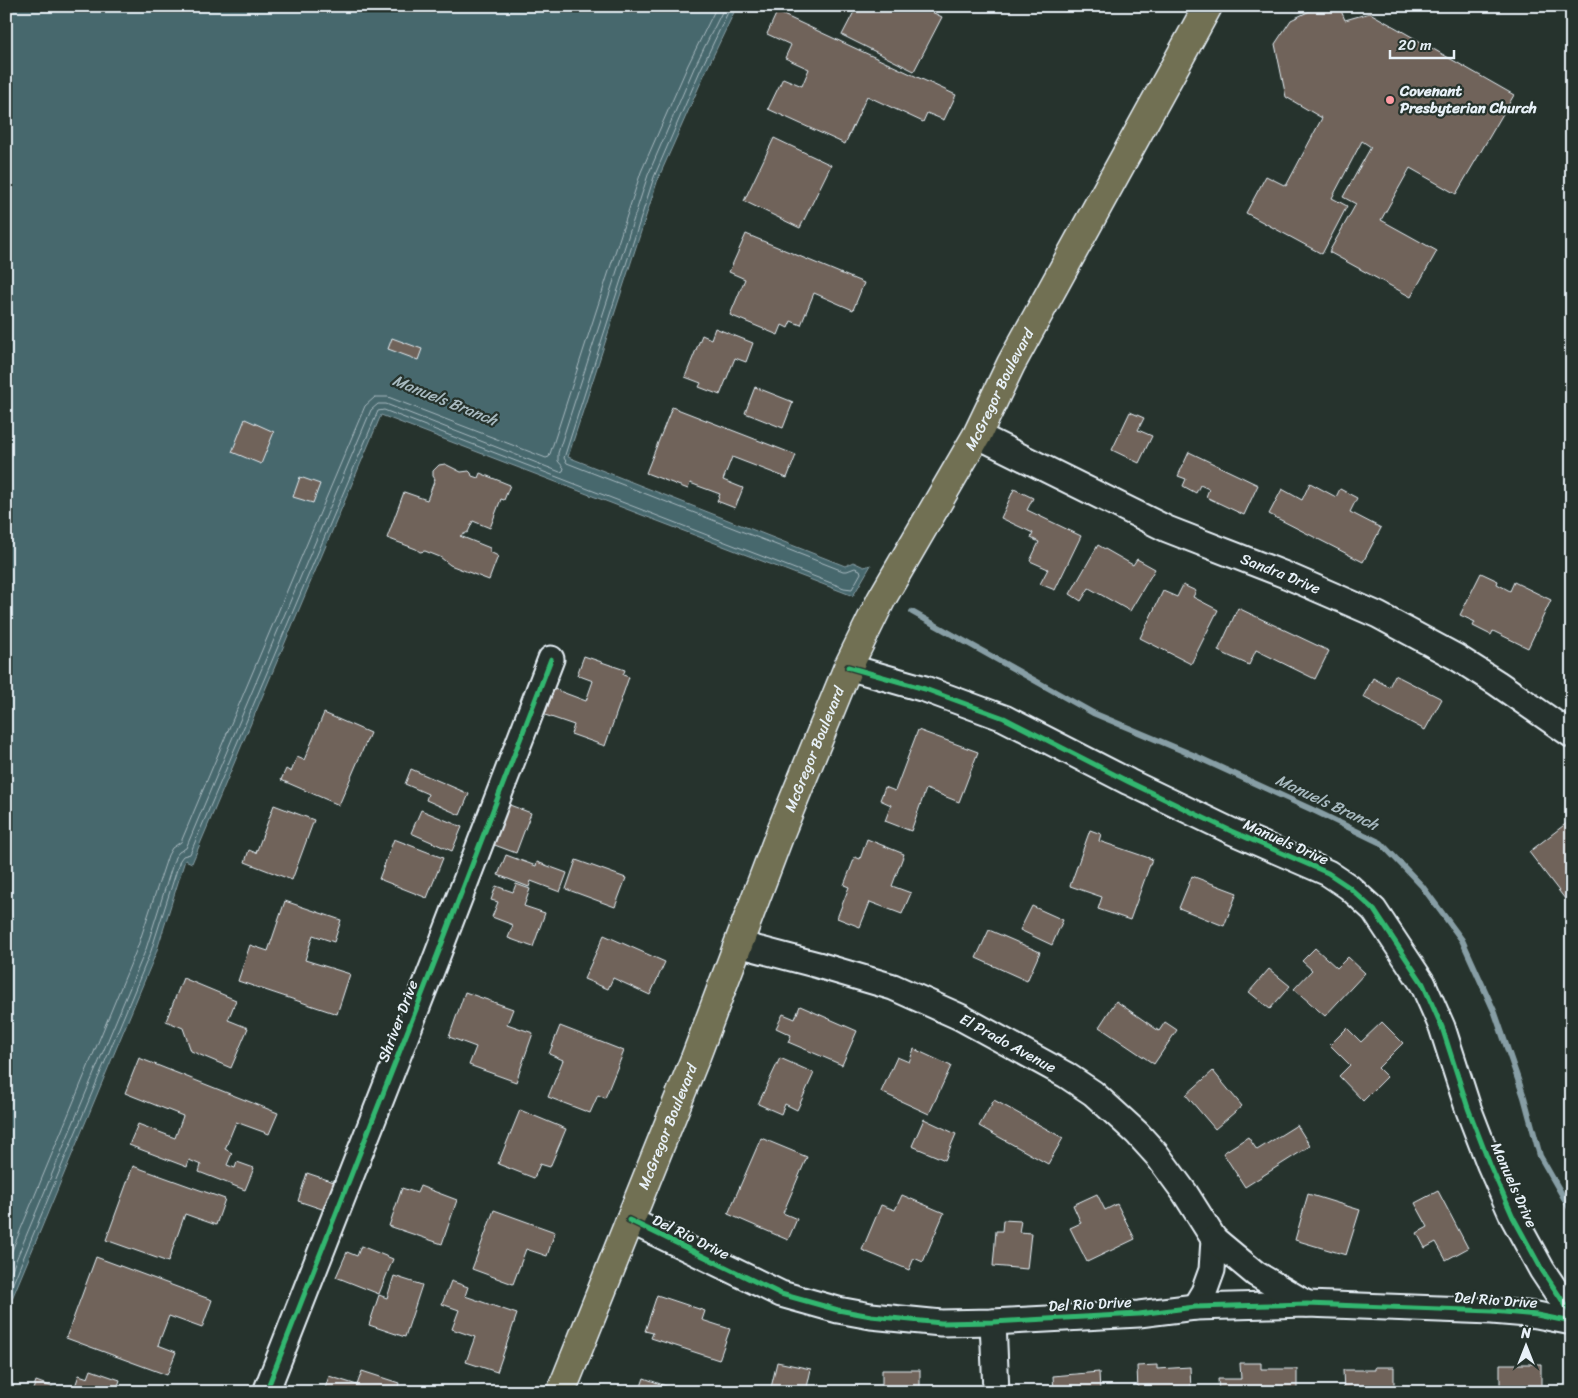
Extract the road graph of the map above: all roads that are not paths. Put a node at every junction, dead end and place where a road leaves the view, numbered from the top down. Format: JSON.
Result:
{"nodes":[{"id":1,"x":1208,"y":6,"type":"edge"},
{"id":2,"x":977,"y":435,"type":"junction"},
{"id":3,"x":551,"y":659,"type":"dead end"},
{"id":4,"x":848,"y":667,"type":"junction"},
{"id":5,"x":1572,"y":735,"type":"edge"},
{"id":6,"x":738,"y":944,"type":"junction"},
{"id":7,"x":630,"y":1220,"type":"junction"},
{"id":8,"x":1214,"y":1239,"type":"junction"},
{"id":9,"x":1307,"y":1304,"type":"junction"},
{"id":10,"x":1195,"y":1308,"type":"junction"},
{"id":11,"x":1572,"y":1315,"type":"edge"},
{"id":12,"x":993,"y":1322,"type":"junction"},
{"id":13,"x":1572,"y":1322,"type":"edge"},
{"id":14,"x":266,"y":1392,"type":"edge"},
{"id":15,"x":561,"y":1392,"type":"edge"},
{"id":16,"x":996,"y":1392,"type":"edge"}],
"edges":[{"from":1,"to":2,"type":"main road","name":"McGregor Boulevard"},
{"from":2,"to":4,"type":"main road","name":"McGregor Boulevard"},
{"from":2,"to":5,"type":"street","name":"Sandra Drive"},
{"from":3,"to":14,"type":"street","name":"Shriver Drive"},
{"from":4,"to":6,"type":"main road","name":"McGregor Boulevard"},
{"from":4,"to":11,"type":"street","name":"Manuels Drive"},
{"from":6,"to":7,"type":"main road","name":"McGregor Boulevard"},
{"from":6,"to":8,"type":"street","name":"El Prado Avenue"},
{"from":7,"to":12,"type":"street","name":"Del Rio Drive"},
{"from":7,"to":15,"type":"main road","name":"McGregor Boulevard"},
{"from":8,"to":9,"type":"street","name":"El Prado Avenue"},
{"from":8,"to":10,"type":"street"},
{"from":9,"to":10,"type":"street","name":"Del Rio Drive"},
{"from":9,"to":13,"type":"street","name":"Del Rio Drive"},
{"from":10,"to":12,"type":"street","name":"Del Rio Drive"},
{"from":12,"to":16,"type":"street"}]}
